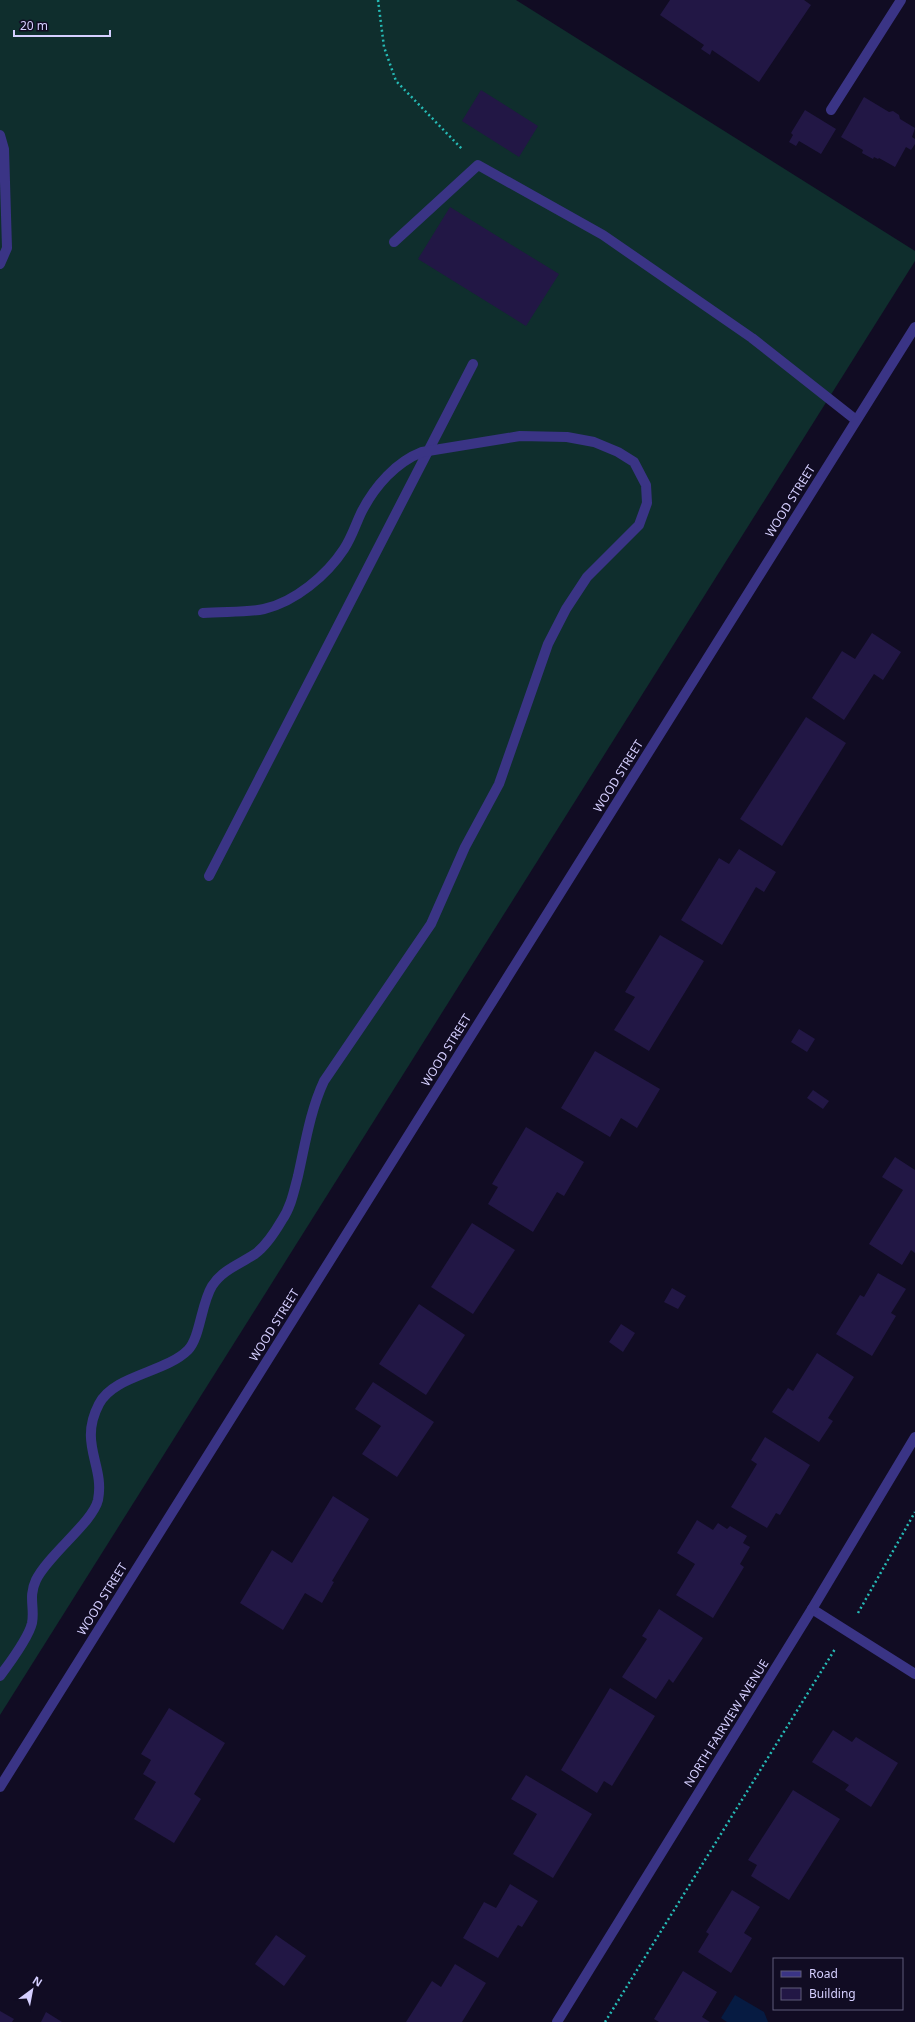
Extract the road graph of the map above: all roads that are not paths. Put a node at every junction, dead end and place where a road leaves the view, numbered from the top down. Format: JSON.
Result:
{"nodes":[{"id":1,"x":901,"y":0,"type":"edge"},
{"id":2,"x":831,"y":110,"type":"dead end"},
{"id":3,"x":0,"y":135,"type":"edge"},
{"id":4,"x":394,"y":242,"type":"dead end"},
{"id":5,"x":0,"y":264,"type":"edge"},
{"id":6,"x":915,"y":327,"type":"edge"},
{"id":7,"x":473,"y":364,"type":"dead end"},
{"id":8,"x":856,"y":420,"type":"junction"},
{"id":9,"x":428,"y":450,"type":"junction"},
{"id":10,"x":203,"y":613,"type":"dead end"},
{"id":11,"x":209,"y":876,"type":"dead end"},
{"id":12,"x":915,"y":1437,"type":"edge"},
{"id":13,"x":812,"y":1609,"type":"junction"},
{"id":14,"x":915,"y":1674,"type":"edge"},
{"id":15,"x":0,"y":1676,"type":"edge"},
{"id":16,"x":0,"y":1787,"type":"edge"},
{"id":17,"x":557,"y":2022,"type":"edge"}],
"edges":[{"from":1,"to":2,"type":"street"},
{"from":3,"to":5,"type":"street"},
{"from":4,"to":8,"type":"street"},
{"from":6,"to":8,"type":"street","name":"WOOD STREET"},
{"from":7,"to":9,"type":"street"},
{"from":8,"to":16,"type":"street","name":"WOOD STREET"},
{"from":9,"to":10,"type":"street"},
{"from":9,"to":11,"type":"street"},
{"from":9,"to":15,"type":"street"},
{"from":12,"to":13,"type":"street","name":"NORTH FAIRVIEW AVENUE"},
{"from":13,"to":14,"type":"street"},
{"from":13,"to":17,"type":"street","name":"NORTH FAIRVIEW AVENUE"}]}
